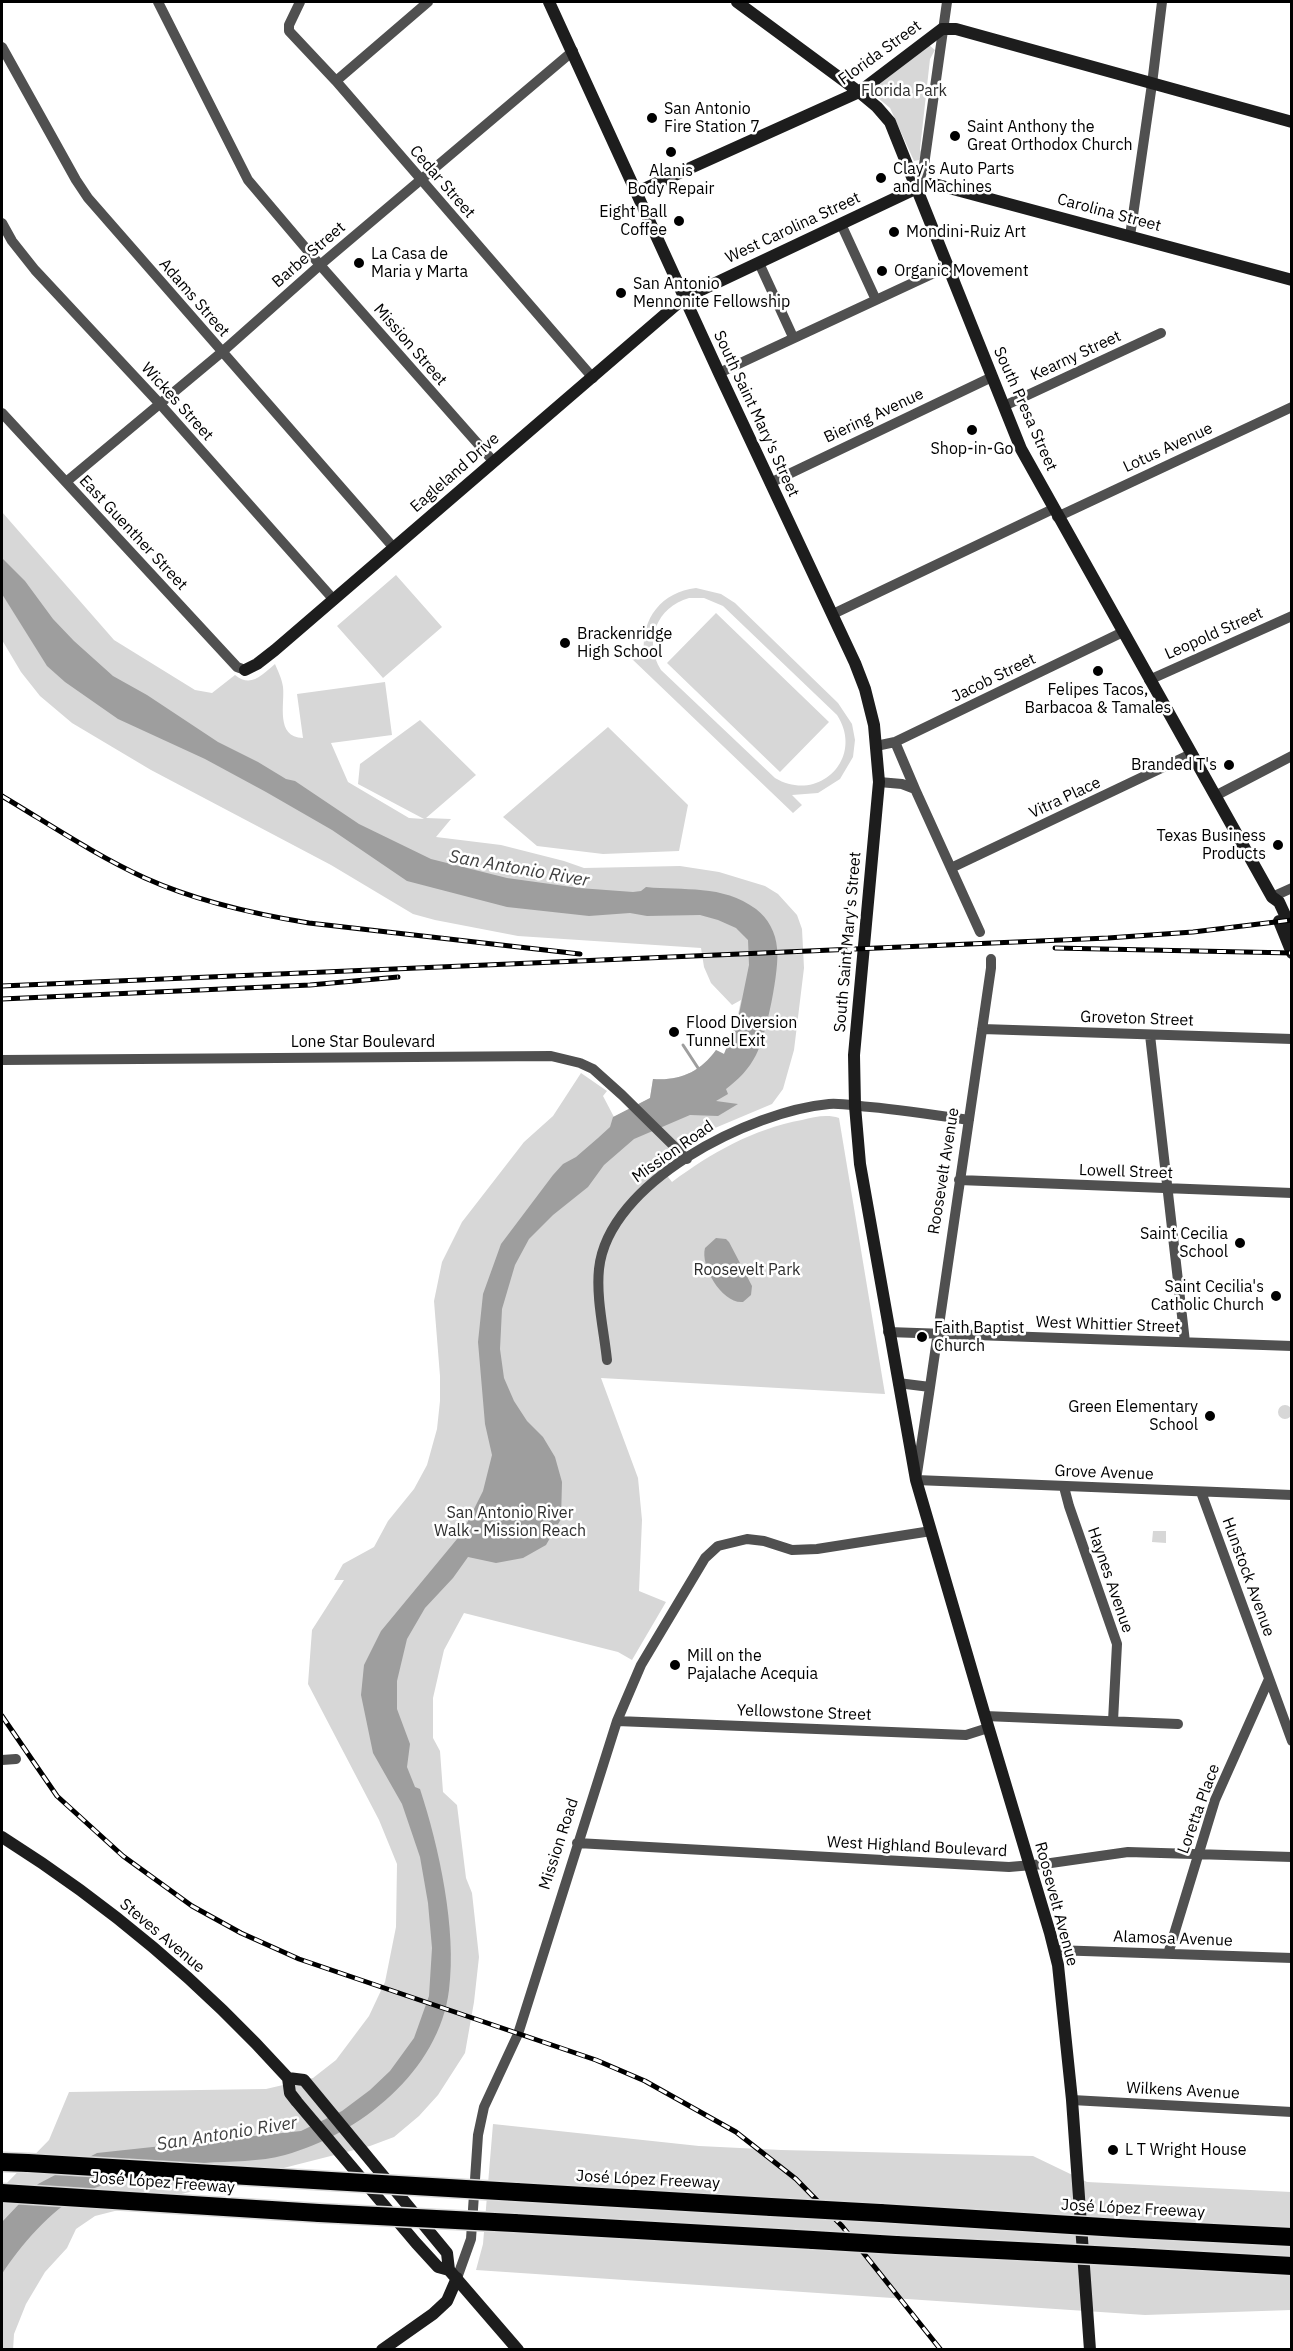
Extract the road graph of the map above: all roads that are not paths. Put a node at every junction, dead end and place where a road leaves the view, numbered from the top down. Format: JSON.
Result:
{"nodes":[{"id":1,"x":158,"y":2,"type":"edge"},
{"id":2,"x":300,"y":2,"type":"edge"},
{"id":3,"x":428,"y":2,"type":"edge"},
{"id":4,"x":549,"y":2,"type":"edge"},
{"id":5,"x":738,"y":2,"type":"edge"},
{"id":6,"x":947,"y":2,"type":"edge"},
{"id":7,"x":1162,"y":2,"type":"edge"},
{"id":8,"x":942,"y":29,"type":"junction"},
{"id":9,"x":2,"y":46,"type":"edge"},
{"id":10,"x":573,"y":51,"type":"junction"},
{"id":11,"x":336,"y":81,"type":"junction"},
{"id":12,"x":1152,"y":84,"type":"junction"},
{"id":13,"x":859,"y":92,"type":"junction"},
{"id":14,"x":1292,"y":122,"type":"edge"},
{"id":15,"x":420,"y":180,"type":"junction"},
{"id":16,"x":917,"y":188,"type":"junction"},
{"id":17,"x":637,"y":192,"type":"junction"},
{"id":18,"x":2,"y":223,"type":"edge"},
{"id":19,"x":841,"y":224,"type":"junction"},
{"id":20,"x":1130,"y":236,"type":"junction"},
{"id":21,"x":759,"y":263,"type":"junction"},
{"id":22,"x":320,"y":265,"type":"junction"},
{"id":23,"x":947,"y":267,"type":"junction"},
{"id":24,"x":1292,"y":280,"type":"edge"},
{"id":25,"x":684,"y":298,"type":"junction"},
{"id":26,"x":876,"y":300,"type":"junction"},
{"id":27,"x":1161,"y":333,"type":"dead end"},
{"id":28,"x":793,"y":337,"type":"junction"},
{"id":29,"x":222,"y":352,"type":"junction"},
{"id":30,"x":719,"y":373,"type":"junction"},
{"id":31,"x":992,"y":377,"type":"junction"},
{"id":32,"x":593,"y":378,"type":"junction"},
{"id":33,"x":160,"y":404,"type":"junction"},
{"id":34,"x":1004,"y":406,"type":"junction"},
{"id":35,"x":1292,"y":407,"type":"edge"},
{"id":36,"x":2,"y":413,"type":"edge"},
{"id":37,"x":494,"y":462,"type":"junction"},
{"id":38,"x":66,"y":482,"type":"junction"},
{"id":39,"x":770,"y":483,"type":"junction"},
{"id":40,"x":1055,"y":513,"type":"junction"},
{"id":41,"x":394,"y":548,"type":"junction"},
{"id":42,"x":334,"y":600,"type":"junction"},
{"id":43,"x":833,"y":614,"type":"junction"},
{"id":44,"x":1292,"y":616,"type":"edge"},
{"id":45,"x":1123,"y":632,"type":"junction"},
{"id":46,"x":245,"y":670,"type":"joint"},
{"id":47,"x":1149,"y":680,"type":"junction"},
{"id":48,"x":895,"y":742,"type":"junction"},
{"id":49,"x":876,"y":746,"type":"junction"},
{"id":50,"x":1191,"y":754,"type":"junction"},
{"id":51,"x":1292,"y":756,"type":"edge"},
{"id":52,"x":879,"y":782,"type":"junction"},
{"id":53,"x":915,"y":789,"type":"junction"},
{"id":54,"x":1215,"y":796,"type":"junction"},
{"id":55,"x":951,"y":868,"type":"junction"},
{"id":56,"x":1292,"y":888,"type":"edge"},
{"id":57,"x":1272,"y":897,"type":"junction"},
{"id":58,"x":1292,"y":930,"type":"edge"},
{"id":59,"x":980,"y":932,"type":"dead end"},
{"id":60,"x":1292,"y":953,"type":"edge"},
{"id":61,"x":991,"y":960,"type":"dead end"},
{"id":62,"x":982,"y":1029,"type":"junction"},
{"id":63,"x":1150,"y":1035,"type":"junction"},
{"id":64,"x":1292,"y":1039,"type":"edge"},
{"id":65,"x":2,"y":1060,"type":"edge"},
{"id":66,"x":855,"y":1106,"type":"junction"},
{"id":67,"x":969,"y":1120,"type":"junction"},
{"id":68,"x":687,"y":1159,"type":"junction"},
{"id":69,"x":959,"y":1179,"type":"junction"},
{"id":70,"x":1167,"y":1188,"type":"junction"},
{"id":71,"x":1292,"y":1193,"type":"edge"},
{"id":72,"x":888,"y":1332,"type":"junction"},
{"id":73,"x":936,"y":1334,"type":"junction"},
{"id":74,"x":1185,"y":1342,"type":"junction"},
{"id":75,"x":1292,"y":1346,"type":"edge"},
{"id":76,"x":607,"y":1360,"type":"dead end"},
{"id":77,"x":898,"y":1383,"type":"junction"},
{"id":78,"x":930,"y":1387,"type":"junction"},
{"id":79,"x":916,"y":1480,"type":"junction"},
{"id":80,"x":1064,"y":1487,"type":"junction"},
{"id":81,"x":1201,"y":1492,"type":"junction"},
{"id":82,"x":1292,"y":1495,"type":"edge"},
{"id":83,"x":931,"y":1531,"type":"junction"},
{"id":84,"x":1269,"y":1679,"type":"junction"},
{"id":85,"x":617,"y":1721,"type":"junction"},
{"id":86,"x":1113,"y":1721,"type":"junction"},
{"id":87,"x":986,"y":1722,"type":"junction"},
{"id":88,"x":1178,"y":1724,"type":"dead end"},
{"id":89,"x":1292,"y":1741,"type":"edge"},
{"id":90,"x":16,"y":1759,"type":"dead end"},
{"id":91,"x":2,"y":1760,"type":"edge"},
{"id":92,"x":2,"y":1837,"type":"edge"},
{"id":93,"x":577,"y":1843,"type":"junction"},
{"id":94,"x":1197,"y":1853,"type":"junction"},
{"id":95,"x":1292,"y":1857,"type":"edge"},
{"id":96,"x":1029,"y":1866,"type":"junction"},
{"id":97,"x":1054,"y":1950,"type":"junction"},
{"id":98,"x":1168,"y":1954,"type":"junction"},
{"id":99,"x":1292,"y":1958,"type":"edge"},
{"id":100,"x":288,"y":2078,"type":"junction"},
{"id":101,"x":1072,"y":2100,"type":"junction"},
{"id":102,"x":1292,"y":2112,"type":"edge"},
{"id":103,"x":2,"y":2162,"type":"edge"},
{"id":104,"x":2,"y":2193,"type":"edge"},
{"id":105,"x":1292,"y":2237,"type":"edge"},
{"id":106,"x":1292,"y":2266,"type":"edge"},
{"id":107,"x":453,"y":2274,"type":"junction"},
{"id":108,"x":382,"y":2349,"type":"edge"},
{"id":109,"x":518,"y":2349,"type":"edge"},
{"id":110,"x":1090,"y":2349,"type":"edge"}],
"edges":[{"from":1,"to":22,"type":"street","name":"Mission Street"},
{"from":2,"to":11,"type":"street","name":"Cedar Street"},
{"from":3,"to":11,"type":"street"},
{"from":4,"to":10,"type":"main road","name":"South Saint Mary's Street"},
{"from":5,"to":13,"type":"main road","name":"South Presa Street"},
{"from":6,"to":8,"type":"street"},
{"from":7,"to":12,"type":"street"},
{"from":8,"to":12,"type":"main road","name":"Florida Street"},
{"from":8,"to":13,"type":"main road","name":"Florida Street"},
{"from":8,"to":16,"type":"street"},
{"from":9,"to":29,"type":"street","name":"Adams Street"},
{"from":10,"to":15,"type":"street","name":"Barbe Street"},
{"from":10,"to":17,"type":"main road","name":"South Saint Mary's Street"},
{"from":11,"to":15,"type":"street","name":"Cedar Street"},
{"from":12,"to":14,"type":"main road","name":"Florida Street"},
{"from":12,"to":20,"type":"street"},
{"from":13,"to":16,"type":"main road","name":"South Presa Street"},
{"from":13,"to":17,"type":"main road","name":"Florida Street"},
{"from":15,"to":22,"type":"street","name":"Barbe Street"},
{"from":15,"to":32,"type":"street","name":"Cedar Street"},
{"from":16,"to":19,"type":"main road","name":"West Carolina Street"},
{"from":16,"to":20,"type":"main road","name":"Carolina Street"},
{"from":16,"to":23,"type":"main road","name":"South Presa Street"},
{"from":17,"to":25,"type":"main road","name":"South Saint Mary's Street"},
{"from":18,"to":33,"type":"street","name":"Wickes Street"},
{"from":19,"to":21,"type":"main road","name":"West Carolina Street"},
{"from":19,"to":26,"type":"street"},
{"from":20,"to":24,"type":"main road","name":"Carolina Street"},
{"from":21,"to":25,"type":"main road","name":"West Carolina Street"},
{"from":21,"to":28,"type":"street"},
{"from":22,"to":29,"type":"street","name":"Barbe Street"},
{"from":22,"to":37,"type":"street","name":"Mission Street"},
{"from":23,"to":26,"type":"street"},
{"from":23,"to":31,"type":"main road","name":"South Presa Street"},
{"from":25,"to":30,"type":"main road","name":"South Saint Mary's Street"},
{"from":25,"to":32,"type":"main road","name":"Eagleland Drive"},
{"from":26,"to":28,"type":"street"},
{"from":27,"to":34,"type":"street","name":"Kearny Street"},
{"from":28,"to":30,"type":"street"},
{"from":29,"to":33,"type":"street","name":"Barbe Street"},
{"from":29,"to":41,"type":"street","name":"Adams Street"},
{"from":30,"to":39,"type":"main road","name":"South Saint Mary's Street"},
{"from":31,"to":34,"type":"main road","name":"South Presa Street"},
{"from":31,"to":39,"type":"street","name":"Biering Avenue"},
{"from":32,"to":37,"type":"main road","name":"Eagleland Drive"},
{"from":33,"to":38,"type":"street","name":"Barbe Street"},
{"from":33,"to":42,"type":"street","name":"Wickes Street"},
{"from":34,"to":40,"type":"main road","name":"South Presa Street"},
{"from":35,"to":40,"type":"street","name":"Lotus Avenue"},
{"from":36,"to":38,"type":"street","name":"East Guenther Street"},
{"from":37,"to":41,"type":"main road","name":"Eagleland Drive"},
{"from":38,"to":46,"type":"street","name":"East Guenther Street"},
{"from":39,"to":43,"type":"main road","name":"South Saint Mary's Street"},
{"from":40,"to":43,"type":"street","name":"Lotus Avenue"},
{"from":40,"to":45,"type":"main road","name":"South Presa Street"},
{"from":41,"to":42,"type":"main road","name":"Eagleland Drive"},
{"from":42,"to":46,"type":"main road","name":"Eagleland Drive"},
{"from":43,"to":49,"type":"main road","name":"South Saint Mary's Street"},
{"from":44,"to":47,"type":"street","name":"Leopold Street"},
{"from":45,"to":47,"type":"main road","name":"South Presa Street"},
{"from":45,"to":48,"type":"street","name":"Jacob Street"},
{"from":47,"to":50,"type":"main road","name":"South Presa Street"},
{"from":48,"to":49,"type":"street","name":"Jacob Street"},
{"from":48,"to":53,"type":"street"},
{"from":49,"to":52,"type":"main road","name":"South Saint Mary's Street"},
{"from":50,"to":54,"type":"main road","name":"South Presa Street"},
{"from":50,"to":55,"type":"street","name":"Vitra Place"},
{"from":51,"to":54,"type":"street"},
{"from":52,"to":53,"type":"street"},
{"from":52,"to":66,"type":"main road","name":"South Saint Mary's Street"},
{"from":53,"to":55,"type":"street"},
{"from":54,"to":57,"type":"main road","name":"South Presa Street"},
{"from":55,"to":59,"type":"street"},
{"from":56,"to":57,"type":"street"},
{"from":57,"to":58,"type":"main road","name":"South Presa Street"},
{"from":57,"to":60,"type":"main road","name":"South Presa Street"},
{"from":61,"to":62,"type":"street","name":"Roosevelt Avenue"},
{"from":62,"to":63,"type":"street","name":"Groveton Street"},
{"from":62,"to":67,"type":"street","name":"Roosevelt Avenue"},
{"from":63,"to":64,"type":"street","name":"Groveton Street"},
{"from":63,"to":70,"type":"street"},
{"from":65,"to":68,"type":"street","name":"Lone Star Boulevard"},
{"from":66,"to":67,"type":"street","name":"Mission Road"},
{"from":66,"to":68,"type":"street","name":"Mission Road"},
{"from":66,"to":72,"type":"main road","name":"Roosevelt Avenue"},
{"from":67,"to":69,"type":"street","name":"Roosevelt Avenue"},
{"from":68,"to":76,"type":"street","name":"Mission Road"},
{"from":69,"to":70,"type":"street","name":"Lowell Street"},
{"from":69,"to":73,"type":"street","name":"Roosevelt Avenue"},
{"from":70,"to":71,"type":"street","name":"Lowell Street"},
{"from":70,"to":74,"type":"street"},
{"from":72,"to":73,"type":"street","name":"West Whittier Street"},
{"from":72,"to":77,"type":"main road","name":"Roosevelt Avenue"},
{"from":73,"to":74,"type":"street","name":"West Whittier Street"},
{"from":73,"to":78,"type":"street","name":"Roosevelt Avenue"},
{"from":74,"to":75,"type":"street","name":"West Whittier Street"},
{"from":77,"to":78,"type":"street"},
{"from":77,"to":79,"type":"main road","name":"Roosevelt Avenue"},
{"from":78,"to":79,"type":"street","name":"Roosevelt Avenue"},
{"from":79,"to":80,"type":"street","name":"Grove Avenue"},
{"from":79,"to":83,"type":"main road","name":"Roosevelt Avenue"},
{"from":80,"to":81,"type":"street","name":"Grove Avenue"},
{"from":80,"to":86,"type":"street","name":"Haynes Avenue"},
{"from":81,"to":82,"type":"street","name":"Grove Avenue"},
{"from":81,"to":84,"type":"street","name":"Hunstock Avenue"},
{"from":83,"to":85,"type":"street","name":"Mission Road"},
{"from":83,"to":87,"type":"main road","name":"Roosevelt Avenue"},
{"from":84,"to":89,"type":"street","name":"Hunstock Avenue"},
{"from":84,"to":94,"type":"street","name":"Loretta Place"},
{"from":85,"to":87,"type":"street","name":"Yellowstone Street"},
{"from":85,"to":93,"type":"street","name":"Mission Road"},
{"from":86,"to":87,"type":"street","name":"Yellowstone Street"},
{"from":86,"to":88,"type":"street","name":"Yellowstone Street"},
{"from":87,"to":96,"type":"main road","name":"Roosevelt Avenue"},
{"from":90,"to":91,"type":"street"},
{"from":92,"to":100,"type":"main road","name":"Steves Avenue"},
{"from":93,"to":96,"type":"street","name":"West Highland Boulevard"},
{"from":93,"to":107,"type":"street","name":"Mission Road"},
{"from":94,"to":95,"type":"street","name":"West Highland Boulevard"},
{"from":94,"to":96,"type":"street","name":"West Highland Boulevard"},
{"from":94,"to":98,"type":"street","name":"Loretta Place"},
{"from":96,"to":97,"type":"main road","name":"Roosevelt Avenue"},
{"from":97,"to":98,"type":"street","name":"Alamosa Avenue"},
{"from":97,"to":101,"type":"main road","name":"Roosevelt Avenue"},
{"from":98,"to":99,"type":"street","name":"Alamosa Avenue"},
{"from":100,"to":107,"type":"main road","name":"Steves Avenue"},
{"from":100,"to":107,"type":"main road","name":"Steves Avenue"},
{"from":101,"to":102,"type":"street","name":"Wilkens Avenue"},
{"from":101,"to":110,"type":"main road","name":"Roosevelt Avenue"},
{"from":103,"to":105,"type":"highway","name":"José López Freeway","bridge":true},
{"from":104,"to":106,"type":"highway","name":"José López Freeway","bridge":true},
{"from":107,"to":108,"type":"main road","name":"Mission Road"},
{"from":107,"to":109,"type":"main road","name":"Steves Avenue"}]}
